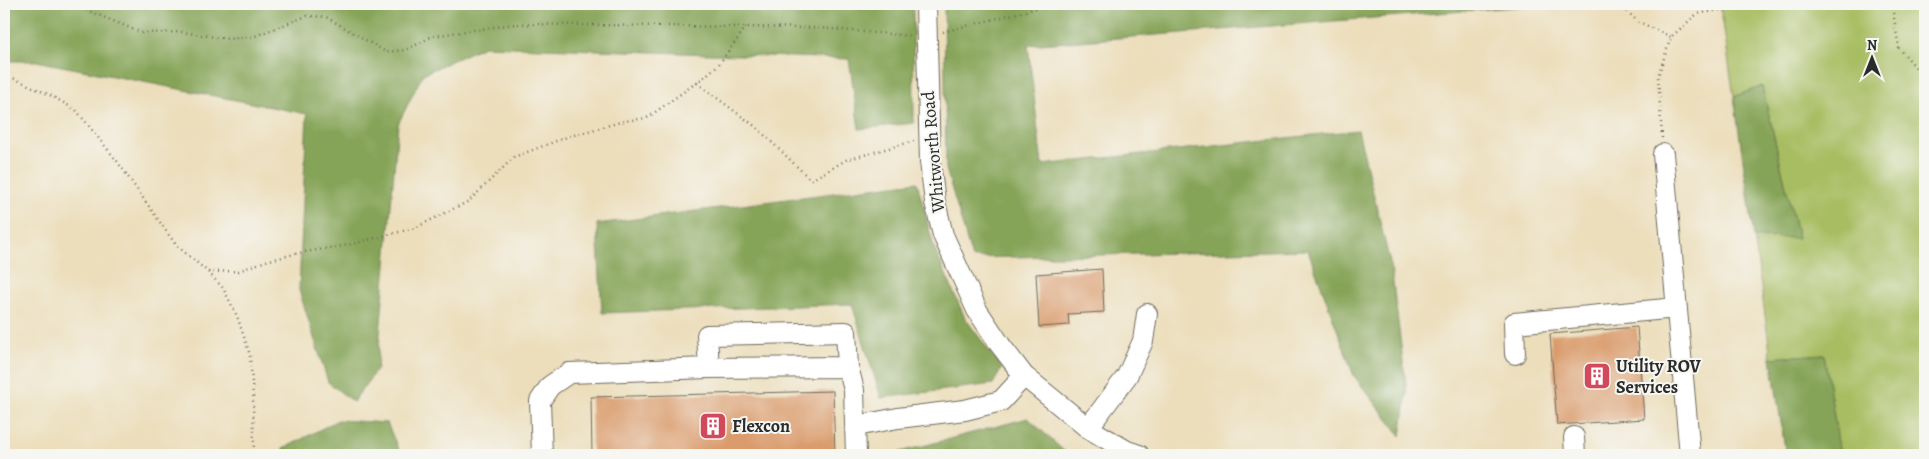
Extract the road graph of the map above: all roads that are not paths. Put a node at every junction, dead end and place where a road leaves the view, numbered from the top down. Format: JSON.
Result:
{"nodes":[{"id":1,"x":926,"y":4,"type":"edge"},
{"id":2,"x":1662,"y":154,"type":"road end"},
{"id":3,"x":1677,"y":308,"type":"junction"},
{"id":4,"x":1147,"y":314,"type":"dead end"},
{"id":5,"x":1515,"y":354,"type":"dead end"},
{"id":6,"x":848,"y":366,"type":"junction"},
{"id":7,"x":709,"y":368,"type":"junction"},
{"id":8,"x":1024,"y":376,"type":"junction"},
{"id":9,"x":856,"y":426,"type":"junction"},
{"id":10,"x":1088,"y":428,"type":"junction"},
{"id":11,"x":542,"y":455,"type":"edge"},
{"id":12,"x":856,"y":455,"type":"edge"},
{"id":13,"x":1139,"y":455,"type":"edge"},
{"id":14,"x":1690,"y":455,"type":"edge"}],
"edges":[{"from":1,"to":8,"type":"street","name":"Whitworth Road"},
{"from":2,"to":3,"type":"street"},
{"from":3,"to":5,"type":"street"},
{"from":3,"to":14,"type":"street"},
{"from":4,"to":10,"type":"street"},
{"from":6,"to":7,"type":"street"},
{"from":6,"to":7,"type":"street"},
{"from":6,"to":9,"type":"street"},
{"from":7,"to":11,"type":"street"},
{"from":8,"to":9,"type":"street"},
{"from":8,"to":10,"type":"street","name":"Whitworth Road"},
{"from":9,"to":12,"type":"street"},
{"from":10,"to":13,"type":"street","name":"Whitworth Road"}]}
